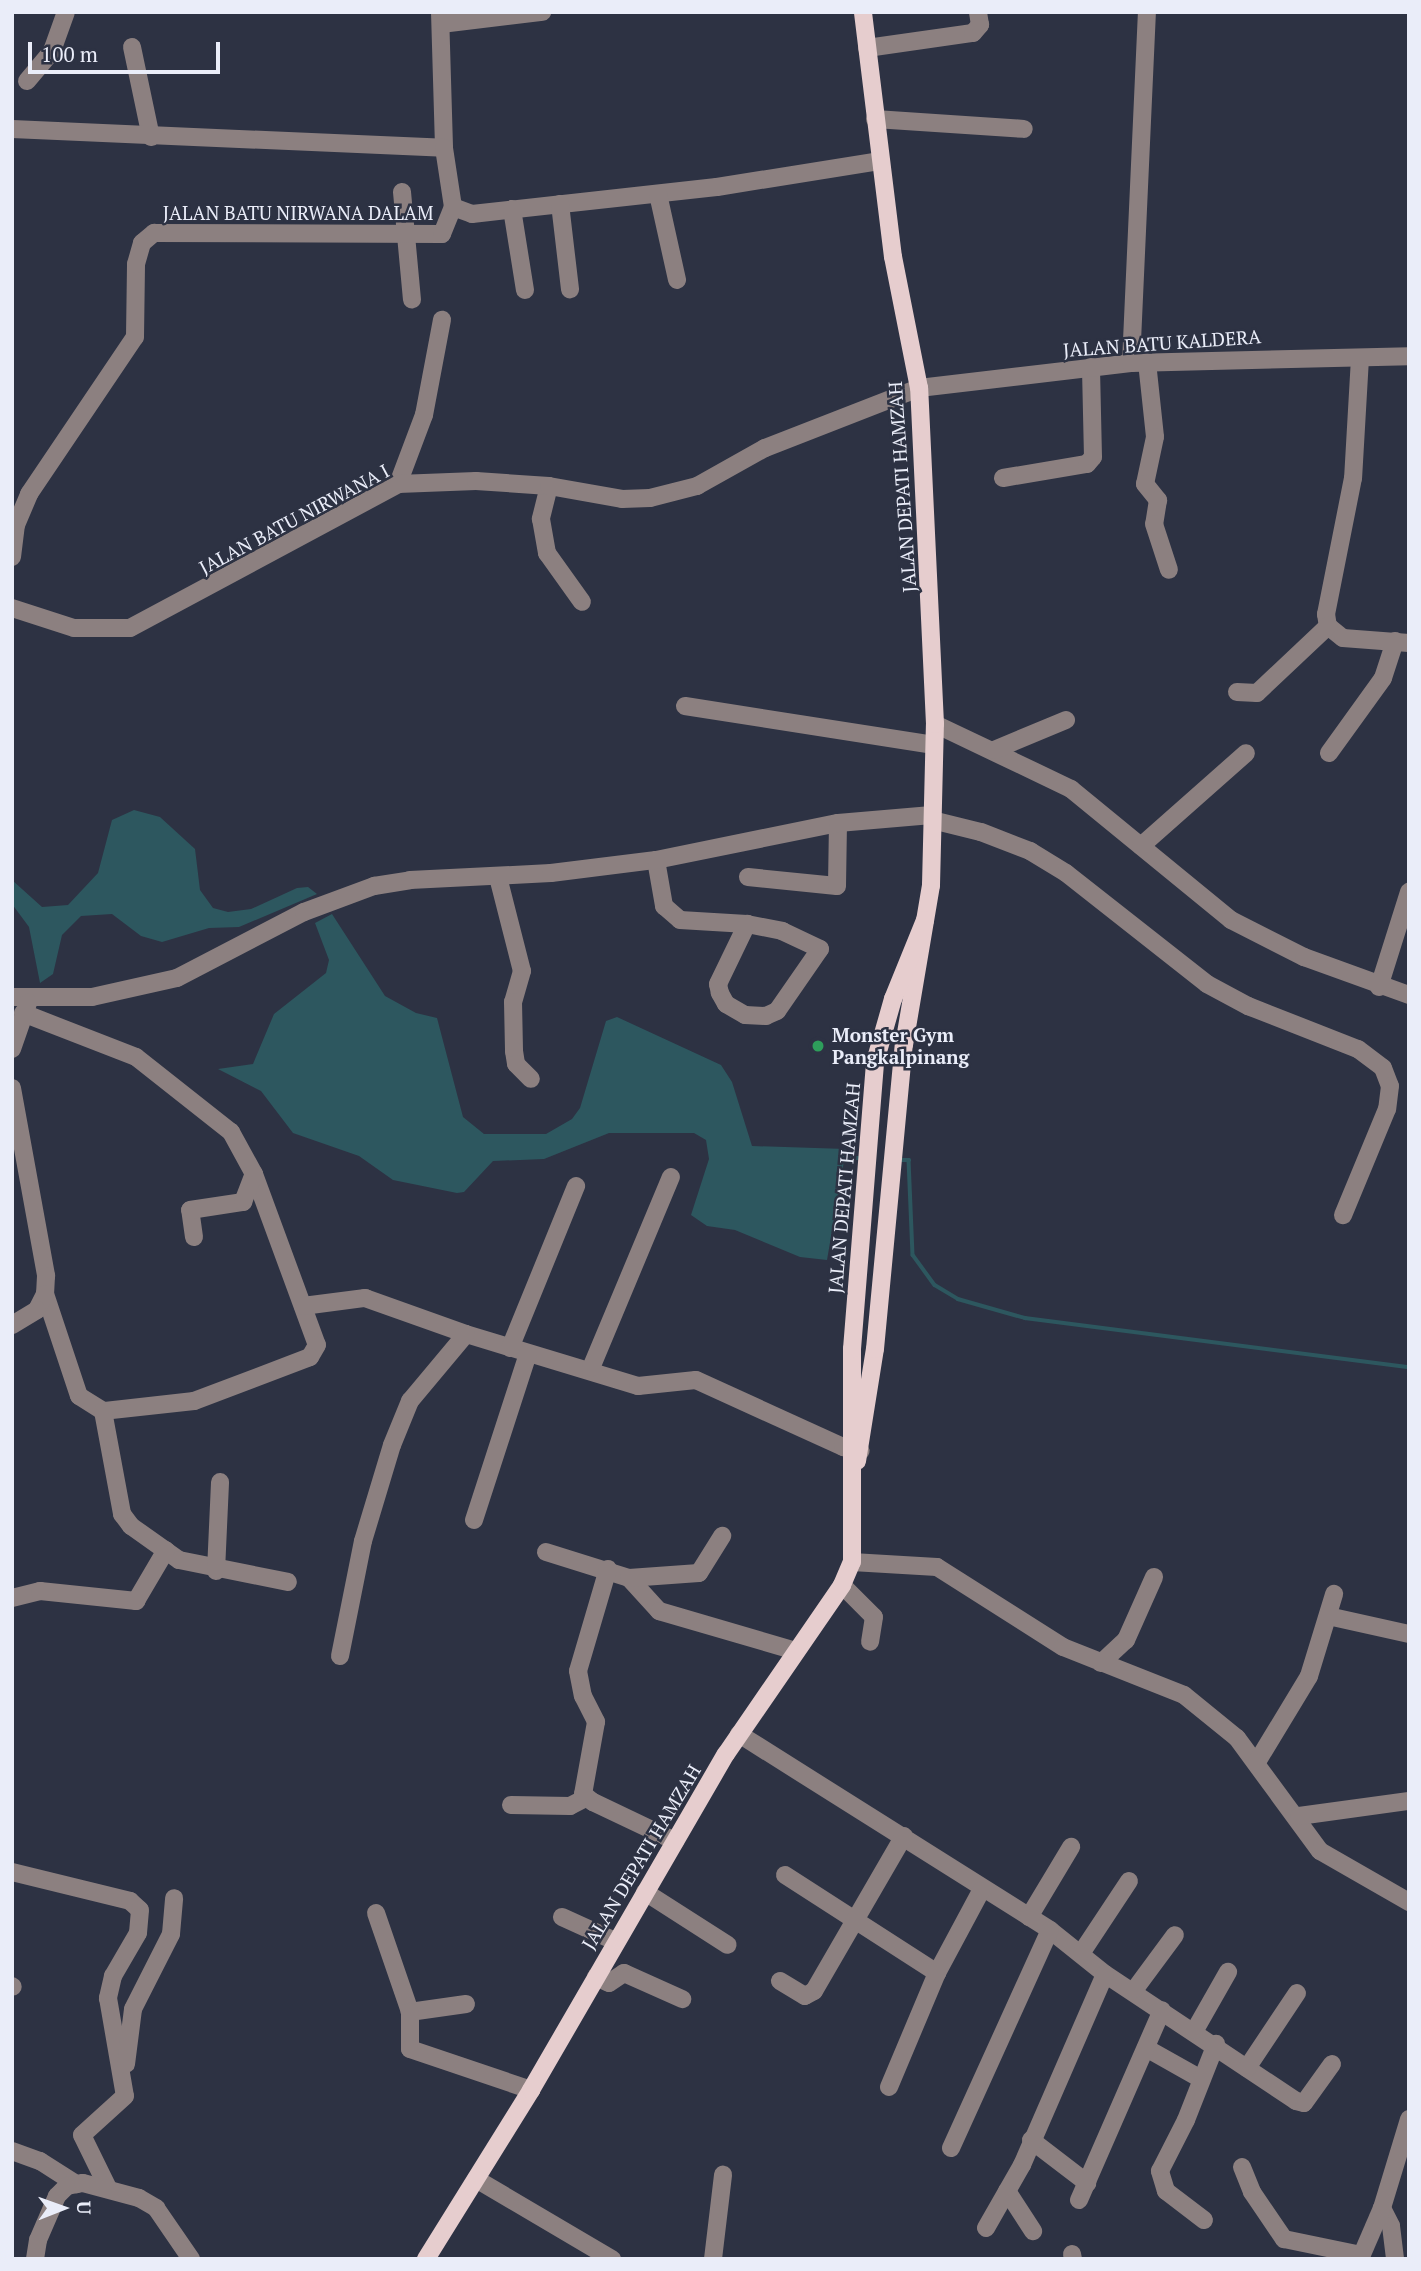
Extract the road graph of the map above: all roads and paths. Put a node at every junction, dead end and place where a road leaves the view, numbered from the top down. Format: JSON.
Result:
{"nodes":[{"id":1,"x":66,"y":12,"type":"edge"},
{"id":2,"x":542,"y":12,"type":"edge"},
{"id":3,"x":863,"y":12,"type":"edge"},
{"id":4,"x":978,"y":12,"type":"edge"},
{"id":5,"x":1147,"y":12,"type":"edge"},
{"id":6,"x":440,"y":18,"type":"edge"},
{"id":7,"x":132,"y":47,"type":"dead end"},
{"id":8,"x":867,"y":48,"type":"junction"},
{"id":9,"x":27,"y":81,"type":"dead end"},
{"id":10,"x":875,"y":120,"type":"junction"},
{"id":11,"x":12,"y":129,"type":"edge"},
{"id":12,"x":1024,"y":129,"type":"dead end"},
{"id":13,"x":151,"y":137,"type":"junction"},
{"id":14,"x":444,"y":148,"type":"junction"},
{"id":15,"x":879,"y":161,"type":"junction"},
{"id":16,"x":401,"y":192,"type":"dead end"},
{"id":17,"x":658,"y":194,"type":"junction"},
{"id":18,"x":560,"y":204,"type":"junction"},
{"id":19,"x":453,"y":207,"type":"junction"},
{"id":20,"x":512,"y":209,"type":"junction"},
{"id":21,"x":406,"y":234,"type":"junction"},
{"id":22,"x":677,"y":280,"type":"dead end"},
{"id":23,"x":569,"y":289,"type":"dead end"},
{"id":24,"x":525,"y":290,"type":"dead end"},
{"id":25,"x":412,"y":300,"type":"dead end"},
{"id":26,"x":442,"y":320,"type":"dead end"},
{"id":27,"x":1409,"y":356,"type":"edge"},
{"id":28,"x":1360,"y":358,"type":"junction"},
{"id":29,"x":1139,"y":363,"type":"junction"},
{"id":30,"x":1091,"y":367,"type":"junction"},
{"id":31,"x":919,"y":388,"type":"junction"},
{"id":32,"x":1003,"y":478,"type":"dead end"},
{"id":33,"x":398,"y":484,"type":"junction"},
{"id":34,"x":549,"y":486,"type":"junction"},
{"id":35,"x":12,"y":557,"type":"edge"},
{"id":36,"x":1169,"y":570,"type":"dead end"},
{"id":37,"x":582,"y":602,"type":"dead end"},
{"id":38,"x":12,"y":608,"type":"edge"},
{"id":39,"x":1328,"y":626,"type":"junction"},
{"id":40,"x":1402,"y":642,"type":"edge"},
{"id":41,"x":1237,"y":692,"type":"dead end"},
{"id":42,"x":685,"y":706,"type":"dead end"},
{"id":43,"x":1066,"y":720,"type":"dead end"},
{"id":44,"x":935,"y":724,"type":"junction"},
{"id":45,"x":934,"y":746,"type":"junction"},
{"id":46,"x":994,"y":750,"type":"junction"},
{"id":47,"x":1246,"y":753,"type":"dead end"},
{"id":48,"x":1329,"y":753,"type":"dead end"},
{"id":49,"x":932,"y":818,"type":"junction"},
{"id":50,"x":838,"y":823,"type":"junction"},
{"id":51,"x":1141,"y":846,"type":"junction"},
{"id":52,"x":656,"y":860,"type":"junction"},
{"id":53,"x":498,"y":877,"type":"junction"},
{"id":54,"x":748,"y":877,"type":"dead end"},
{"id":55,"x":1409,"y":892,"type":"edge"},
{"id":56,"x":925,"y":920,"type":"junction"},
{"id":57,"x":747,"y":924,"type":"junction"},
{"id":58,"x":1379,"y":987,"type":"junction"},
{"id":59,"x":1409,"y":995,"type":"edge"},
{"id":60,"x":22,"y":1003,"type":"edge"},
{"id":61,"x":12,"y":1049,"type":"edge"},
{"id":62,"x":531,"y":1079,"type":"dead end"},
{"id":63,"x":12,"y":1088,"type":"edge"},
{"id":64,"x":254,"y":1174,"type":"junction"},
{"id":65,"x":671,"y":1177,"type":"dead end"},
{"id":66,"x":576,"y":1186,"type":"dead end"},
{"id":67,"x":1343,"y":1215,"type":"dead end"},
{"id":68,"x":194,"y":1237,"type":"dead end"},
{"id":69,"x":45,"y":1294,"type":"junction"},
{"id":70,"x":303,"y":1306,"type":"junction"},
{"id":71,"x":12,"y":1325,"type":"edge"},
{"id":72,"x":466,"y":1334,"type":"junction"},
{"id":73,"x":510,"y":1348,"type":"junction"},
{"id":74,"x":528,"y":1354,"type":"junction"},
{"id":75,"x":591,"y":1368,"type":"junction"},
{"id":76,"x":103,"y":1411,"type":"junction"},
{"id":77,"x":855,"y":1457,"type":"junction"},
{"id":78,"x":220,"y":1482,"type":"dead end"},
{"id":79,"x":474,"y":1520,"type":"dead end"},
{"id":80,"x":722,"y":1536,"type":"dead end"},
{"id":81,"x":166,"y":1550,"type":"junction"},
{"id":82,"x":546,"y":1552,"type":"dead end"},
{"id":83,"x":852,"y":1562,"type":"junction"},
{"id":84,"x":608,"y":1569,"type":"junction"},
{"id":85,"x":216,"y":1571,"type":"junction"},
{"id":86,"x":1154,"y":1577,"type":"dead end"},
{"id":87,"x":629,"y":1578,"type":"junction"},
{"id":88,"x":288,"y":1582,"type":"dead end"},
{"id":89,"x":842,"y":1585,"type":"junction"},
{"id":90,"x":1334,"y":1594,"type":"dead end"},
{"id":91,"x":12,"y":1598,"type":"edge"},
{"id":92,"x":1328,"y":1616,"type":"junction"},
{"id":93,"x":1409,"y":1634,"type":"edge"},
{"id":94,"x":870,"y":1642,"type":"dead end"},
{"id":95,"x":796,"y":1651,"type":"junction"},
{"id":96,"x":340,"y":1656,"type":"dead end"},
{"id":97,"x":1101,"y":1663,"type":"junction"},
{"id":98,"x":739,"y":1734,"type":"junction"},
{"id":99,"x":1257,"y":1762,"type":"junction"},
{"id":100,"x":586,"y":1798,"type":"junction"},
{"id":101,"x":1409,"y":1801,"type":"edge"},
{"id":102,"x":511,"y":1805,"type":"dead end"},
{"id":103,"x":1299,"y":1816,"type":"junction"},
{"id":104,"x":904,"y":1836,"type":"junction"},
{"id":105,"x":675,"y":1841,"type":"junction"},
{"id":106,"x":1071,"y":1847,"type":"dead end"},
{"id":107,"x":12,"y":1872,"type":"edge"},
{"id":108,"x":785,"y":1875,"type":"dead end"},
{"id":109,"x":1129,"y":1881,"type":"dead end"},
{"id":110,"x":981,"y":1891,"type":"junction"},
{"id":111,"x":645,"y":1892,"type":"junction"},
{"id":112,"x":174,"y":1898,"type":"dead end"},
{"id":113,"x":1409,"y":1902,"type":"edge"},
{"id":114,"x":376,"y":1913,"type":"dead end"},
{"id":115,"x":562,"y":1917,"type":"dead end"},
{"id":116,"x":1029,"y":1917,"type":"junction"},
{"id":117,"x":852,"y":1922,"type":"junction"},
{"id":118,"x":1050,"y":1930,"type":"junction"},
{"id":119,"x":1175,"y":1935,"type":"dead end"},
{"id":120,"x":615,"y":1941,"type":"junction"},
{"id":121,"x":728,"y":1945,"type":"dead end"},
{"id":122,"x":1082,"y":1952,"type":"junction"},
{"id":123,"x":1228,"y":1972,"type":"dead end"},
{"id":124,"x":937,"y":1973,"type":"junction"},
{"id":125,"x":1105,"y":1974,"type":"junction"},
{"id":126,"x":596,"y":1977,"type":"junction"},
{"id":127,"x":780,"y":1981,"type":"dead end"},
{"id":128,"x":1135,"y":1989,"type":"junction"},
{"id":129,"x":1297,"y":1993,"type":"dead end"},
{"id":130,"x":682,"y":1999,"type":"dead end"},
{"id":131,"x":466,"y":2004,"type":"dead end"},
{"id":132,"x":1162,"y":2010,"type":"junction"},
{"id":133,"x":411,"y":2012,"type":"junction"},
{"id":134,"x":1195,"y":2031,"type":"junction"},
{"id":135,"x":1216,"y":2044,"type":"junction"},
{"id":136,"x":1146,"y":2048,"type":"junction"},
{"id":137,"x":1332,"y":2064,"type":"dead end"},
{"id":138,"x":1247,"y":2068,"type":"junction"},
{"id":139,"x":124,"y":2071,"type":"junction"},
{"id":140,"x":1201,"y":2079,"type":"junction"},
{"id":141,"x":889,"y":2087,"type":"dead end"},
{"id":142,"x":531,"y":2091,"type":"junction"},
{"id":143,"x":1409,"y":2119,"type":"edge"},
{"id":144,"x":1031,"y":2140,"type":"junction"},
{"id":145,"x":951,"y":2148,"type":"dead end"},
{"id":146,"x":12,"y":2151,"type":"edge"},
{"id":147,"x":1403,"y":2156,"type":"edge"},
{"id":148,"x":1242,"y":2167,"type":"dead end"},
{"id":149,"x":723,"y":2175,"type":"dead end"},
{"id":150,"x":476,"y":2179,"type":"junction"},
{"id":151,"x":1087,"y":2183,"type":"junction"},
{"id":152,"x":76,"y":2184,"type":"junction"},
{"id":153,"x":108,"y":2188,"type":"junction"},
{"id":154,"x":1007,"y":2190,"type":"junction"},
{"id":155,"x":1079,"y":2200,"type":"dead end"},
{"id":156,"x":1382,"y":2208,"type":"junction"},
{"id":157,"x":1204,"y":2220,"type":"dead end"},
{"id":158,"x":986,"y":2228,"type":"dead end"},
{"id":159,"x":1033,"y":2231,"type":"dead end"},
{"id":160,"x":1361,"y":2257,"type":"edge"},
{"id":161,"x":35,"y":2259,"type":"edge"},
{"id":162,"x":191,"y":2259,"type":"edge"},
{"id":163,"x":426,"y":2259,"type":"edge"},
{"id":164,"x":612,"y":2259,"type":"edge"},
{"id":165,"x":713,"y":2259,"type":"edge"},
{"id":166,"x":1395,"y":2259,"type":"edge"}],
"edges":[{"from":1,"to":9,"type":"street"},
{"from":2,"to":6,"type":"street"},
{"from":3,"to":8,"type":"main road","name":"JALAN DEPATI HAMZAH"},
{"from":4,"to":8,"type":"street"},
{"from":5,"to":29,"type":"street"},
{"from":6,"to":14,"type":"street"},
{"from":7,"to":13,"type":"street"},
{"from":8,"to":10,"type":"main road","name":"JALAN DEPATI HAMZAH"},
{"from":10,"to":12,"type":"street"},
{"from":10,"to":15,"type":"main road","name":"JALAN DEPATI HAMZAH"},
{"from":11,"to":13,"type":"street"},
{"from":13,"to":14,"type":"street"},
{"from":14,"to":19,"type":"street"},
{"from":15,"to":17,"type":"street"},
{"from":15,"to":31,"type":"main road","name":"JALAN DEPATI HAMZAH"},
{"from":16,"to":21,"type":"street"},
{"from":17,"to":18,"type":"street"},
{"from":17,"to":22,"type":"street"},
{"from":18,"to":20,"type":"street"},
{"from":18,"to":23,"type":"street"},
{"from":19,"to":20,"type":"street"},
{"from":19,"to":21,"type":"street","name":"JALAN BATU NIRWANA DALAM"},
{"from":20,"to":24,"type":"street"},
{"from":21,"to":25,"type":"street"},
{"from":21,"to":35,"type":"street","name":"JALAN BATU NIRWANA DALAM"},
{"from":26,"to":33,"type":"street"},
{"from":27,"to":28,"type":"street","name":"JALAN BATU KALDERA"},
{"from":28,"to":29,"type":"street","name":"JALAN BATU KALDERA"},
{"from":28,"to":39,"type":"street"},
{"from":29,"to":30,"type":"street","name":"JALAN BATU KALDERA"},
{"from":29,"to":36,"type":"street"},
{"from":30,"to":31,"type":"street","name":"JALAN BATU KALDERA"},
{"from":30,"to":32,"type":"street"},
{"from":31,"to":34,"type":"street","name":"JALAN BATU NIRWANA I"},
{"from":31,"to":44,"type":"main road","name":"JALAN DEPATI HAMZAH"},
{"from":33,"to":34,"type":"street","name":"JALAN BATU NIRWANA I"},
{"from":33,"to":38,"type":"street","name":"JALAN BATU NIRWANA I"},
{"from":34,"to":37,"type":"street"},
{"from":39,"to":40,"type":"street"},
{"from":39,"to":41,"type":"street"},
{"from":40,"to":48,"type":"street"},
{"from":42,"to":45,"type":"street"},
{"from":43,"to":46,"type":"street"},
{"from":44,"to":45,"type":"main road","name":"JALAN DEPATI HAMZAH"},
{"from":44,"to":46,"type":"street"},
{"from":45,"to":49,"type":"main road","name":"JALAN DEPATI HAMZAH"},
{"from":46,"to":51,"type":"street"},
{"from":47,"to":51,"type":"street"},
{"from":49,"to":50,"type":"street"},
{"from":49,"to":56,"type":"main road","name":"JALAN DEPATI HAMZAH"},
{"from":49,"to":67,"type":"street"},
{"from":50,"to":52,"type":"street"},
{"from":50,"to":54,"type":"street"},
{"from":51,"to":58,"type":"street"},
{"from":52,"to":53,"type":"street"},
{"from":52,"to":57,"type":"street"},
{"from":53,"to":60,"type":"street"},
{"from":53,"to":62,"type":"street"},
{"from":55,"to":58,"type":"street"},
{"from":56,"to":77,"type":"main road","name":"JALAN DEPATI HAMZAH"},
{"from":56,"to":77,"type":"main road","name":"JALAN DEPATI HAMZAH"},
{"from":57,"to":57,"type":"street"},
{"from":58,"to":59,"type":"street"},
{"from":60,"to":61,"type":"street"},
{"from":60,"to":64,"type":"street"},
{"from":63,"to":69,"type":"street"},
{"from":64,"to":68,"type":"street"},
{"from":64,"to":70,"type":"street"},
{"from":65,"to":75,"type":"street"},
{"from":66,"to":73,"type":"street"},
{"from":69,"to":71,"type":"street"},
{"from":69,"to":76,"type":"street"},
{"from":70,"to":72,"type":"street"},
{"from":70,"to":76,"type":"street"},
{"from":72,"to":73,"type":"street"},
{"from":72,"to":96,"type":"street"},
{"from":73,"to":74,"type":"street"},
{"from":74,"to":75,"type":"street"},
{"from":74,"to":79,"type":"street"},
{"from":75,"to":77,"type":"street"},
{"from":76,"to":81,"type":"street"},
{"from":77,"to":83,"type":"main road","name":"JALAN DEPATI HAMZAH"},
{"from":78,"to":85,"type":"street"},
{"from":80,"to":87,"type":"street"},
{"from":81,"to":85,"type":"street"},
{"from":81,"to":91,"type":"street"},
{"from":82,"to":84,"type":"street"},
{"from":83,"to":89,"type":"main road","name":"JALAN DEPATI HAMZAH"},
{"from":83,"to":97,"type":"street"},
{"from":84,"to":87,"type":"street"},
{"from":84,"to":100,"type":"street"},
{"from":85,"to":88,"type":"street"},
{"from":86,"to":97,"type":"street"},
{"from":87,"to":95,"type":"street"},
{"from":89,"to":94,"type":"street"},
{"from":89,"to":95,"type":"main road","name":"JALAN DEPATI HAMZAH"},
{"from":90,"to":92,"type":"street"},
{"from":92,"to":93,"type":"street"},
{"from":92,"to":99,"type":"street"},
{"from":95,"to":98,"type":"main road","name":"JALAN DEPATI HAMZAH"},
{"from":97,"to":99,"type":"street"},
{"from":98,"to":104,"type":"street"},
{"from":98,"to":105,"type":"main road","name":"JALAN DEPATI HAMZAH"},
{"from":99,"to":103,"type":"street"},
{"from":100,"to":102,"type":"street"},
{"from":100,"to":105,"type":"street"},
{"from":101,"to":103,"type":"street"},
{"from":103,"to":113,"type":"street"},
{"from":104,"to":110,"type":"street"},
{"from":104,"to":117,"type":"street"},
{"from":105,"to":111,"type":"main road","name":"JALAN DEPATI HAMZAH"},
{"from":106,"to":116,"type":"street"},
{"from":107,"to":139,"type":"street"},
{"from":108,"to":117,"type":"street"},
{"from":109,"to":122,"type":"street"},
{"from":110,"to":116,"type":"street"},
{"from":110,"to":124,"type":"street"},
{"from":111,"to":120,"type":"main road","name":"JALAN DEPATI HAMZAH"},
{"from":111,"to":121,"type":"street"},
{"from":112,"to":139,"type":"street"},
{"from":114,"to":133,"type":"street"},
{"from":115,"to":120,"type":"street"},
{"from":116,"to":118,"type":"street"},
{"from":117,"to":124,"type":"street"},
{"from":117,"to":127,"type":"street"},
{"from":118,"to":122,"type":"street"},
{"from":118,"to":145,"type":"street"},
{"from":119,"to":128,"type":"street"},
{"from":120,"to":126,"type":"main road","name":"JALAN DEPATI HAMZAH"},
{"from":122,"to":125,"type":"street"},
{"from":123,"to":134,"type":"street"},
{"from":124,"to":141,"type":"street"},
{"from":125,"to":128,"type":"street"},
{"from":125,"to":144,"type":"street"},
{"from":126,"to":130,"type":"street"},
{"from":126,"to":142,"type":"main road","name":"JALAN DEPATI HAMZAH"},
{"from":128,"to":132,"type":"street"},
{"from":129,"to":138,"type":"street"},
{"from":131,"to":133,"type":"street"},
{"from":132,"to":134,"type":"street"},
{"from":132,"to":136,"type":"street"},
{"from":133,"to":142,"type":"street"},
{"from":134,"to":135,"type":"street"},
{"from":135,"to":138,"type":"street"},
{"from":135,"to":140,"type":"street"},
{"from":136,"to":140,"type":"street"},
{"from":136,"to":151,"type":"street"},
{"from":137,"to":138,"type":"street"},
{"from":139,"to":153,"type":"street"},
{"from":140,"to":157,"type":"street"},
{"from":142,"to":150,"type":"main road","name":"JALAN DEPATI HAMZAH"},
{"from":143,"to":147,"type":"street"},
{"from":144,"to":151,"type":"street"},
{"from":144,"to":154,"type":"street"},
{"from":146,"to":152,"type":"street"},
{"from":147,"to":156,"type":"street"},
{"from":148,"to":160,"type":"street"},
{"from":149,"to":165,"type":"street"},
{"from":150,"to":163,"type":"main road","name":"JALAN DEPATI HAMZAH"},
{"from":150,"to":164,"type":"street"},
{"from":151,"to":155,"type":"street"},
{"from":152,"to":153,"type":"street"},
{"from":152,"to":161,"type":"street"},
{"from":153,"to":162,"type":"street"},
{"from":154,"to":158,"type":"street"},
{"from":154,"to":159,"type":"street"},
{"from":156,"to":160,"type":"street"},
{"from":156,"to":166,"type":"street"}]}
